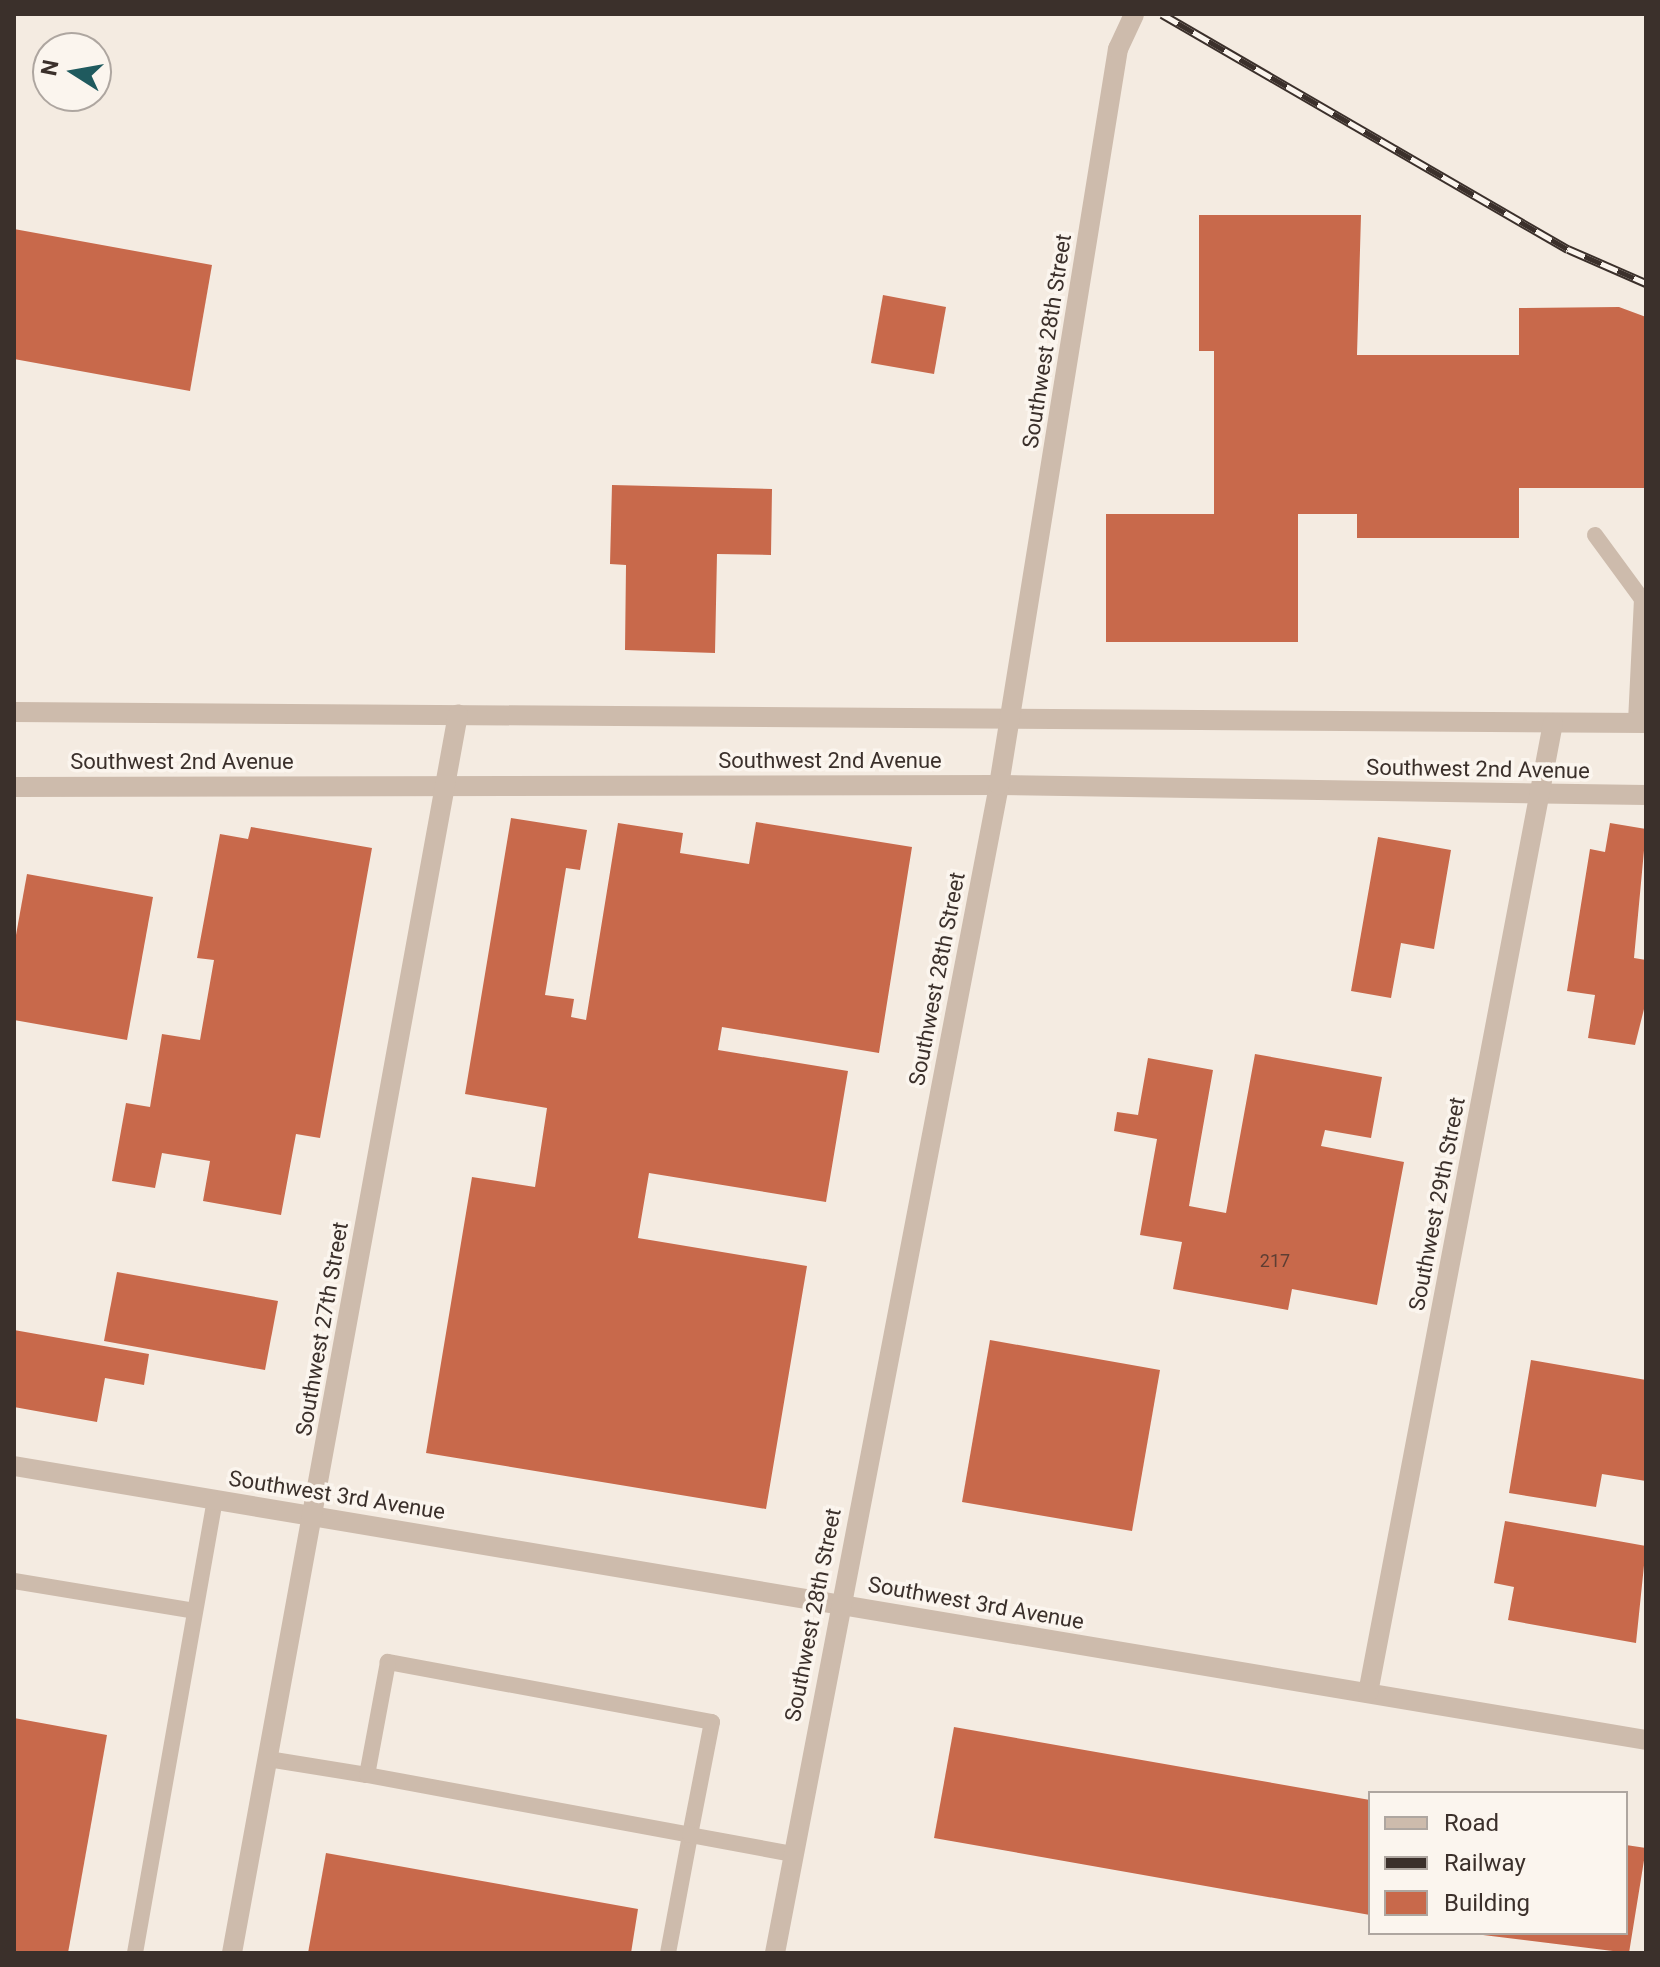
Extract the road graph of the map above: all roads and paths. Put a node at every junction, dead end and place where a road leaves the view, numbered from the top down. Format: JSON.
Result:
{"nodes":[{"id":1,"x":1134,"y":14,"type":"edge"},
{"id":2,"x":1595,"y":535,"type":"dead end"},
{"id":3,"x":14,"y":712,"type":"edge"},
{"id":4,"x":458,"y":714,"type":"junction"},
{"id":5,"x":1009,"y":720,"type":"junction"},
{"id":6,"x":1553,"y":723,"type":"junction"},
{"id":7,"x":1641,"y":723,"type":"edge"},
{"id":8,"x":999,"y":785,"type":"junction"},
{"id":9,"x":445,"y":786,"type":"junction"},
{"id":10,"x":14,"y":787,"type":"edge"},
{"id":11,"x":1540,"y":795,"type":"junction"},
{"id":12,"x":1646,"y":795,"type":"edge"},
{"id":13,"x":14,"y":1466,"type":"edge"},
{"id":14,"x":215,"y":1499,"type":"junction"},
{"id":15,"x":313,"y":1515,"type":"junction"},
{"id":16,"x":14,"y":1581,"type":"edge"},
{"id":17,"x":839,"y":1604,"type":"junction"},
{"id":18,"x":195,"y":1611,"type":"junction"},
{"id":19,"x":1368,"y":1693,"type":"junction"},
{"id":20,"x":1646,"y":1740,"type":"edge"},
{"id":21,"x":268,"y":1759,"type":"junction"},
{"id":22,"x":367,"y":1775,"type":"junction"},
{"id":23,"x":690,"y":1835,"type":"junction"},
{"id":24,"x":793,"y":1854,"type":"junction"},
{"id":25,"x":135,"y":1953,"type":"edge"},
{"id":26,"x":232,"y":1953,"type":"edge"},
{"id":27,"x":668,"y":1953,"type":"edge"},
{"id":28,"x":775,"y":1953,"type":"edge"}],
"edges":[{"from":1,"to":5,"type":"street","name":"Southwest 28th Street"},
{"from":2,"to":7,"type":"lane"},
{"from":3,"to":4,"type":"street","name":"Southwest 2nd Avenue"},
{"from":4,"to":5,"type":"street","name":"Southwest 2nd Avenue"},
{"from":4,"to":9,"type":"street","name":"Southwest 27th Street"},
{"from":5,"to":6,"type":"street","name":"Southwest 2nd Avenue"},
{"from":5,"to":8,"type":"street","name":"Southwest 28th Street"},
{"from":6,"to":7,"type":"street","name":"Southwest 2nd Avenue"},
{"from":6,"to":11,"type":"street","name":"Southwest 29th Street"},
{"from":8,"to":9,"type":"street","name":"Southwest 2nd Avenue"},
{"from":8,"to":11,"type":"street","name":"Southwest 2nd Avenue"},
{"from":8,"to":17,"type":"street","name":"Southwest 28th Street"},
{"from":9,"to":10,"type":"street","name":"Southwest 2nd Avenue"},
{"from":9,"to":15,"type":"street","name":"Southwest 27th Street"},
{"from":11,"to":12,"type":"street","name":"Southwest 2nd Avenue"},
{"from":11,"to":19,"type":"street","name":"Southwest 29th Street"},
{"from":13,"to":14,"type":"street","name":"Southwest 3rd Avenue"},
{"from":14,"to":15,"type":"street","name":"Southwest 3rd Avenue"},
{"from":14,"to":18,"type":"lane"},
{"from":15,"to":17,"type":"street","name":"Southwest 3rd Avenue"},
{"from":15,"to":21,"type":"street","name":"Southwest 27th Street"},
{"from":16,"to":18,"type":"lane"},
{"from":17,"to":19,"type":"street","name":"Southwest 3rd Avenue"},
{"from":17,"to":24,"type":"street","name":"Southwest 28th Street"},
{"from":18,"to":25,"type":"lane"},
{"from":19,"to":20,"type":"street","name":"Southwest 3rd Avenue"},
{"from":21,"to":22,"type":"lane"},
{"from":21,"to":26,"type":"street","name":"Southwest 27th Street"},
{"from":22,"to":23,"type":"lane"},
{"from":22,"to":23,"type":"lane"},
{"from":23,"to":24,"type":"lane"},
{"from":23,"to":27,"type":"lane"},
{"from":24,"to":28,"type":"street","name":"Southwest 28th Street"}]}
